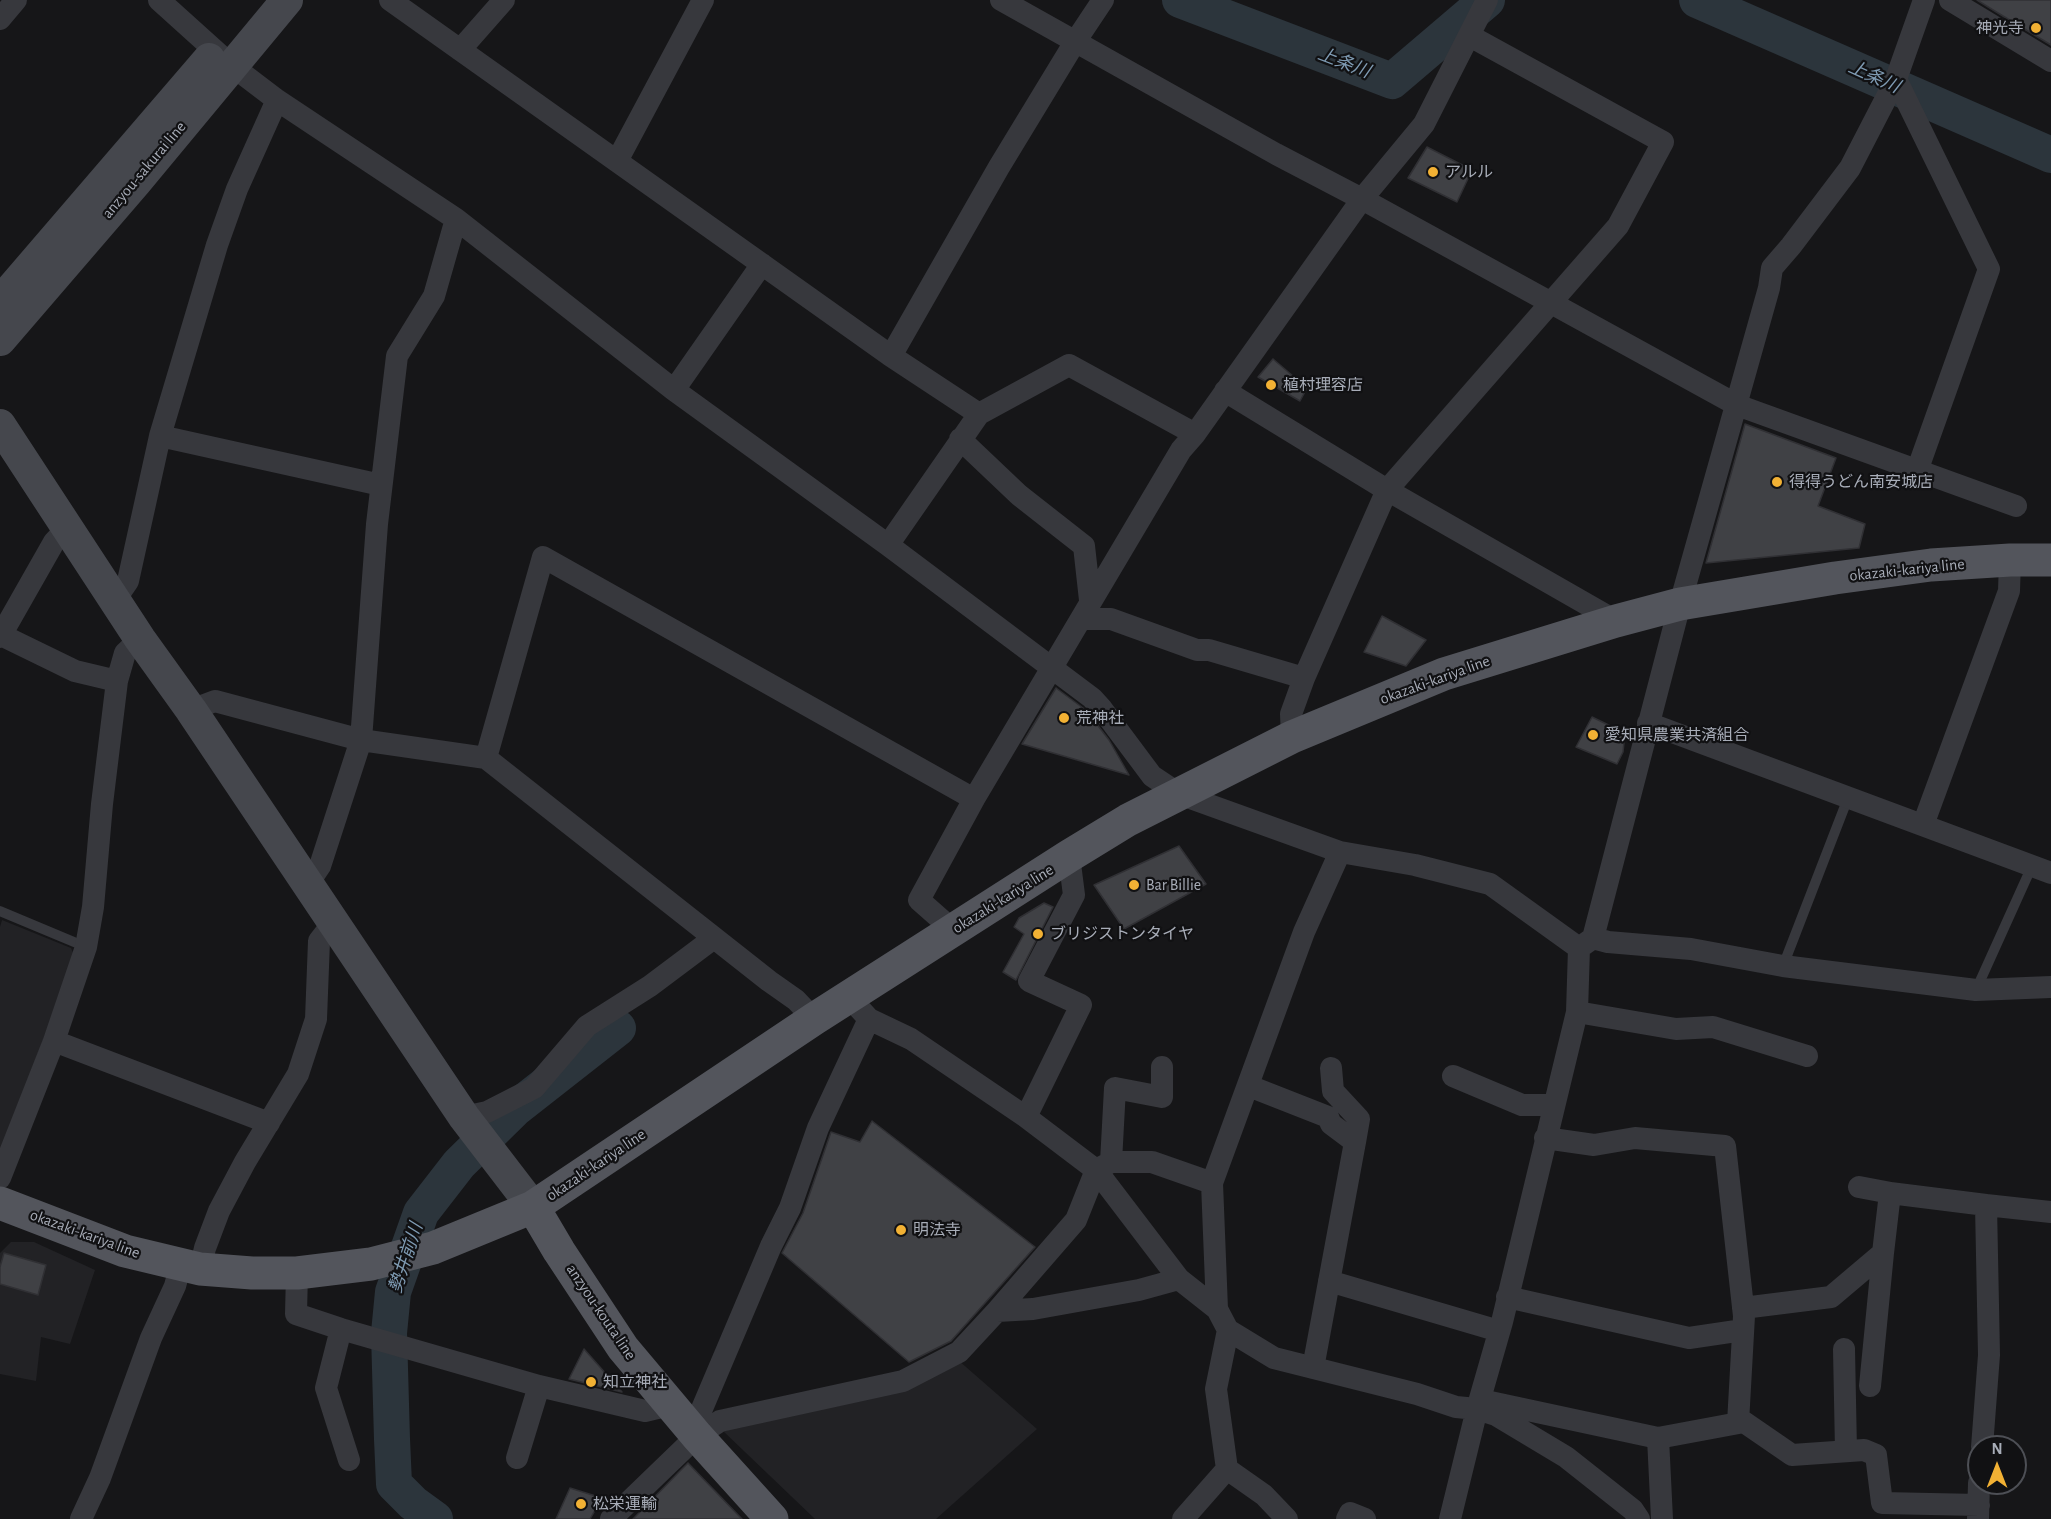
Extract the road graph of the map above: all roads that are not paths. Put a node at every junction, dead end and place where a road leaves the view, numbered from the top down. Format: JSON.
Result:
{"nodes":[{"id":1,"x":16,"y":0,"type":"edge"},
{"id":2,"x":159,"y":0,"type":"edge"},
{"id":3,"x":259,"y":0,"type":"edge"},
{"id":4,"x":287,"y":0,"type":"edge"},
{"id":5,"x":390,"y":0,"type":"edge"},
{"id":6,"x":504,"y":0,"type":"edge"},
{"id":7,"x":703,"y":0,"type":"edge"},
{"id":8,"x":1001,"y":0,"type":"edge"},
{"id":9,"x":1103,"y":0,"type":"edge"},
{"id":10,"x":1487,"y":0,"type":"edge"},
{"id":11,"x":1924,"y":0,"type":"edge"},
{"id":12,"x":1950,"y":0,"type":"edge"},
{"id":13,"x":0,"y":19,"type":"edge"},
{"id":14,"x":1470,"y":36,"type":"junction"},
{"id":15,"x":1075,"y":42,"type":"junction"},
{"id":16,"x":460,"y":50,"type":"junction"},
{"id":17,"x":223,"y":58,"type":"junction"},
{"id":18,"x":2051,"y":61,"type":"edge"},
{"id":19,"x":1896,"y":80,"type":"junction"},
{"id":20,"x":277,"y":100,"type":"junction"},
{"id":21,"x":617,"y":161,"type":"junction"},
{"id":22,"x":1362,"y":199,"type":"junction"},
{"id":23,"x":456,"y":219,"type":"junction"},
{"id":24,"x":762,"y":264,"type":"junction"},
{"id":25,"x":0,"y":302,"type":"edge"},
{"id":26,"x":1551,"y":303,"type":"junction"},
{"id":27,"x":0,"y":340,"type":"edge"},
{"id":28,"x":891,"y":356,"type":"junction"},
{"id":29,"x":674,"y":390,"type":"junction"},
{"id":30,"x":1225,"y":391,"type":"junction"},
{"id":31,"x":1737,"y":405,"type":"junction"},
{"id":32,"x":979,"y":414,"type":"junction"},
{"id":33,"x":0,"y":425,"type":"edge"},
{"id":34,"x":1195,"y":434,"type":"junction"},
{"id":35,"x":160,"y":436,"type":"junction"},
{"id":36,"x":960,"y":439,"type":"junction"},
{"id":37,"x":1917,"y":471,"type":"junction"},
{"id":38,"x":381,"y":485,"type":"junction"},
{"id":39,"x":1387,"y":490,"type":"junction"},
{"id":40,"x":2016,"y":507,"type":"dead end"},
{"id":41,"x":68,"y":528,"type":"junction"},
{"id":42,"x":888,"y":544,"type":"junction"},
{"id":43,"x":2010,"y":560,"type":"junction"},
{"id":44,"x":2051,"y":560,"type":"edge"},
{"id":45,"x":115,"y":600,"type":"junction"},
{"id":46,"x":1680,"y":604,"type":"junction"},
{"id":47,"x":1086,"y":610,"type":"junction"},
{"id":48,"x":1616,"y":621,"type":"junction"},
{"id":49,"x":0,"y":636,"type":"edge"},
{"id":50,"x":140,"y":639,"type":"junction"},
{"id":51,"x":1052,"y":668,"type":"junction"},
{"id":52,"x":1304,"y":678,"type":"junction"},
{"id":53,"x":117,"y":681,"type":"junction"},
{"id":54,"x":191,"y":710,"type":"junction"},
{"id":55,"x":1648,"y":723,"type":"junction"},
{"id":56,"x":1292,"y":736,"type":"junction"},
{"id":57,"x":362,"y":740,"type":"junction"},
{"id":58,"x":486,"y":758,"type":"junction"},
{"id":59,"x":1179,"y":794,"type":"junction"},
{"id":60,"x":1848,"y":798,"type":"junction"},
{"id":61,"x":974,"y":799,"type":"junction"},
{"id":62,"x":1923,"y":825,"type":"junction"},
{"id":63,"x":1340,"y":852,"type":"junction"},
{"id":64,"x":1069,"y":856,"type":"junction"},
{"id":65,"x":2042,"y":869,"type":"edge"},
{"id":66,"x":308,"y":884,"type":"junction"},
{"id":67,"x":0,"y":911,"type":"edge"},
{"id":68,"x":333,"y":923,"type":"junction"},
{"id":69,"x":953,"y":930,"type":"junction"},
{"id":70,"x":714,"y":938,"type":"junction"},
{"id":71,"x":1586,"y":943,"type":"junction"},
{"id":72,"x":86,"y":947,"type":"junction"},
{"id":73,"x":1783,"y":966,"type":"junction"},
{"id":74,"x":2051,"y":987,"type":"edge"},
{"id":75,"x":1976,"y":990,"type":"junction"},
{"id":76,"x":859,"y":1008,"type":"junction"},
{"id":77,"x":1577,"y":1012,"type":"junction"},
{"id":78,"x":814,"y":1019,"type":"junction"},
{"id":79,"x":54,"y":1041,"type":"junction"},
{"id":80,"x":1807,"y":1056,"type":"dead end"},
{"id":81,"x":1162,"y":1067,"type":"dead end"},
{"id":82,"x":1331,"y":1068,"type":"dead end"},
{"id":83,"x":1453,"y":1076,"type":"dead end"},
{"id":84,"x":1248,"y":1086,"type":"junction"},
{"id":85,"x":1554,"y":1105,"type":"junction"},
{"id":86,"x":464,"y":1117,"type":"junction"},
{"id":87,"x":1026,"y":1117,"type":"junction"},
{"id":88,"x":269,"y":1123,"type":"junction"},
{"id":89,"x":1545,"y":1138,"type":"junction"},
{"id":90,"x":1355,"y":1142,"type":"junction"},
{"id":91,"x":1104,"y":1166,"type":"junction"},
{"id":92,"x":0,"y":1178,"type":"edge"},
{"id":93,"x":1212,"y":1183,"type":"junction"},
{"id":94,"x":1858,"y":1187,"type":"dead end"},
{"id":95,"x":1896,"y":1194,"type":"junction"},
{"id":96,"x":0,"y":1203,"type":"edge"},
{"id":97,"x":1986,"y":1205,"type":"junction"},
{"id":98,"x":533,"y":1207,"type":"junction"},
{"id":99,"x":2051,"y":1212,"type":"edge"},
{"id":100,"x":1883,"y":1254,"type":"junction"},
{"id":101,"x":190,"y":1266,"type":"junction"},
{"id":102,"x":297,"y":1273,"type":"junction"},
{"id":103,"x":1179,"y":1279,"type":"junction"},
{"id":104,"x":1329,"y":1281,"type":"junction"},
{"id":105,"x":1508,"y":1297,"type":"junction"},
{"id":106,"x":1217,"y":1309,"type":"junction"},
{"id":107,"x":997,"y":1311,"type":"junction"},
{"id":108,"x":1743,"y":1319,"type":"junction"},
{"id":109,"x":341,"y":1329,"type":"junction"},
{"id":110,"x":1228,"y":1330,"type":"junction"},
{"id":111,"x":1499,"y":1331,"type":"junction"},
{"id":112,"x":1844,"y":1349,"type":"dead end"},
{"id":113,"x":1313,"y":1368,"type":"junction"},
{"id":114,"x":539,"y":1386,"type":"junction"},
{"id":115,"x":1870,"y":1386,"type":"dead end"},
{"id":116,"x":1478,"y":1404,"type":"junction"},
{"id":117,"x":670,"y":1405,"type":"junction"},
{"id":118,"x":1738,"y":1423,"type":"junction"},
{"id":119,"x":1983,"y":1435,"type":"edge"},
{"id":120,"x":697,"y":1436,"type":"junction"},
{"id":121,"x":1658,"y":1438,"type":"junction"},
{"id":122,"x":1846,"y":1451,"type":"junction"},
{"id":123,"x":517,"y":1458,"type":"dead end"},
{"id":124,"x":349,"y":1460,"type":"dead end"},
{"id":125,"x":1227,"y":1469,"type":"junction"},
{"id":126,"x":1979,"y":1502,"type":"edge"},
{"id":127,"x":81,"y":1519,"type":"edge"},
{"id":128,"x":611,"y":1519,"type":"edge"},
{"id":129,"x":772,"y":1519,"type":"edge"},
{"id":130,"x":1183,"y":1519,"type":"edge"},
{"id":131,"x":1287,"y":1519,"type":"edge"},
{"id":132,"x":1347,"y":1519,"type":"edge"},
{"id":133,"x":1365,"y":1519,"type":"edge"},
{"id":134,"x":1450,"y":1519,"type":"edge"},
{"id":135,"x":1639,"y":1519,"type":"edge"},
{"id":136,"x":1662,"y":1519,"type":"edge"}],
"edges":[{"from":1,"to":13,"type":"street"},
{"from":2,"to":17,"type":"street"},
{"from":3,"to":17,"type":"street","name":"anzyou-sakurai line"},
{"from":4,"to":17,"type":"street","name":"anzyou-sakurai line"},
{"from":5,"to":16,"type":"street"},
{"from":6,"to":16,"type":"street"},
{"from":7,"to":21,"type":"street"},
{"from":8,"to":15,"type":"street"},
{"from":9,"to":15,"type":"street"},
{"from":10,"to":14,"type":"street"},
{"from":11,"to":19,"type":"street"},
{"from":12,"to":18,"type":"street"},
{"from":14,"to":22,"type":"street"},
{"from":14,"to":26,"type":"street"},
{"from":15,"to":22,"type":"street"},
{"from":15,"to":28,"type":"street"},
{"from":16,"to":21,"type":"street"},
{"from":17,"to":20,"type":"street"},
{"from":17,"to":25,"type":"street","name":"anzyou-sakurai line"},
{"from":17,"to":27,"type":"street","name":"anzyou-sakurai line"},
{"from":19,"to":31,"type":"street"},
{"from":19,"to":37,"type":"street"},
{"from":20,"to":23,"type":"street"},
{"from":20,"to":35,"type":"street"},
{"from":21,"to":24,"type":"street"},
{"from":22,"to":26,"type":"street"},
{"from":22,"to":30,"type":"street"},
{"from":23,"to":29,"type":"street"},
{"from":23,"to":38,"type":"street"},
{"from":24,"to":28,"type":"street"},
{"from":24,"to":29,"type":"street"},
{"from":26,"to":31,"type":"street"},
{"from":26,"to":39,"type":"street"},
{"from":28,"to":32,"type":"street"},
{"from":29,"to":42,"type":"street"},
{"from":30,"to":34,"type":"street"},
{"from":30,"to":39,"type":"street"},
{"from":31,"to":37,"type":"street"},
{"from":31,"to":46,"type":"street"},
{"from":32,"to":34,"type":"street"},
{"from":32,"to":36,"type":"street"},
{"from":33,"to":41,"type":"street"},
{"from":34,"to":47,"type":"street"},
{"from":35,"to":38,"type":"street"},
{"from":35,"to":45,"type":"street"},
{"from":36,"to":42,"type":"street"},
{"from":36,"to":47,"type":"street"},
{"from":37,"to":40,"type":"street"},
{"from":38,"to":57,"type":"street"},
{"from":39,"to":48,"type":"street"},
{"from":39,"to":52,"type":"street"},
{"from":41,"to":45,"type":"street"},
{"from":41,"to":49,"type":"street"},
{"from":42,"to":51,"type":"street"},
{"from":43,"to":44,"type":"main road","name":"okazaki-kariya line"},
{"from":43,"to":46,"type":"main road","name":"okazaki-kariya line"},
{"from":43,"to":62,"type":"street"},
{"from":45,"to":50,"type":"street"},
{"from":46,"to":48,"type":"main road","name":"okazaki-kariya line"},
{"from":46,"to":55,"type":"street"},
{"from":47,"to":51,"type":"street"},
{"from":47,"to":52,"type":"street"},
{"from":48,"to":56,"type":"main road","name":"okazaki-kariya line"},
{"from":49,"to":53,"type":"street"},
{"from":50,"to":53,"type":"street"},
{"from":50,"to":54,"type":"street"},
{"from":51,"to":59,"type":"street"},
{"from":51,"to":61,"type":"street"},
{"from":52,"to":56,"type":"street"},
{"from":53,"to":72,"type":"street"},
{"from":54,"to":57,"type":"street"},
{"from":54,"to":66,"type":"street"},
{"from":55,"to":60,"type":"street"},
{"from":55,"to":71,"type":"street"},
{"from":56,"to":59,"type":"main road","name":"okazaki-kariya line"},
{"from":57,"to":58,"type":"street"},
{"from":57,"to":66,"type":"street"},
{"from":58,"to":61,"type":"street"},
{"from":58,"to":70,"type":"street"},
{"from":59,"to":63,"type":"street"},
{"from":59,"to":64,"type":"main road","name":"okazaki-kariya line"},
{"from":60,"to":62,"type":"street"},
{"from":60,"to":73,"type":"lane"},
{"from":61,"to":69,"type":"street"},
{"from":62,"to":65,"type":"street"},
{"from":63,"to":71,"type":"street"},
{"from":63,"to":84,"type":"street"},
{"from":64,"to":69,"type":"main road","name":"okazaki-kariya line"},
{"from":64,"to":87,"type":"street"},
{"from":65,"to":75,"type":"lane"},
{"from":66,"to":68,"type":"street"},
{"from":67,"to":72,"type":"lane"},
{"from":68,"to":86,"type":"street"},
{"from":68,"to":88,"type":"street"},
{"from":69,"to":76,"type":"main road","name":"okazaki-kariya line"},
{"from":70,"to":78,"type":"street"},
{"from":70,"to":86,"type":"street"},
{"from":71,"to":73,"type":"street"},
{"from":71,"to":77,"type":"street"},
{"from":72,"to":79,"type":"street"},
{"from":73,"to":75,"type":"street"},
{"from":74,"to":75,"type":"street"},
{"from":76,"to":78,"type":"main road","name":"okazaki-kariya line"},
{"from":76,"to":87,"type":"street"},
{"from":76,"to":120,"type":"street"},
{"from":77,"to":80,"type":"street"},
{"from":77,"to":85,"type":"street"},
{"from":78,"to":98,"type":"main road","name":"okazaki-kariya line"},
{"from":79,"to":88,"type":"street"},
{"from":79,"to":92,"type":"street"},
{"from":81,"to":91,"type":"street"},
{"from":82,"to":90,"type":"street"},
{"from":83,"to":85,"type":"street"},
{"from":84,"to":90,"type":"street"},
{"from":84,"to":93,"type":"street"},
{"from":85,"to":89,"type":"street"},
{"from":86,"to":98,"type":"street"},
{"from":87,"to":91,"type":"street"},
{"from":88,"to":101,"type":"street"},
{"from":89,"to":105,"type":"street"},
{"from":89,"to":108,"type":"street"},
{"from":90,"to":104,"type":"street"},
{"from":91,"to":93,"type":"street"},
{"from":91,"to":103,"type":"street"},
{"from":91,"to":107,"type":"street"},
{"from":93,"to":106,"type":"street"},
{"from":94,"to":95,"type":"street"},
{"from":95,"to":97,"type":"street"},
{"from":95,"to":100,"type":"street"},
{"from":96,"to":101,"type":"main road","name":"okazaki-kariya line"},
{"from":97,"to":99,"type":"street"},
{"from":97,"to":119,"type":"street"},
{"from":98,"to":102,"type":"main road","name":"okazaki-kariya line"},
{"from":98,"to":117,"type":"main road","name":"anzyou-kouta line"},
{"from":100,"to":108,"type":"street"},
{"from":100,"to":115,"type":"street"},
{"from":101,"to":102,"type":"main road","name":"okazaki-kariya line"},
{"from":101,"to":127,"type":"street"},
{"from":102,"to":109,"type":"street"},
{"from":103,"to":106,"type":"street"},
{"from":103,"to":107,"type":"street"},
{"from":104,"to":111,"type":"street"},
{"from":104,"to":113,"type":"street"},
{"from":105,"to":108,"type":"street"},
{"from":105,"to":111,"type":"street"},
{"from":106,"to":110,"type":"street"},
{"from":107,"to":120,"type":"street"},
{"from":108,"to":118,"type":"street"},
{"from":109,"to":114,"type":"street"},
{"from":109,"to":124,"type":"street"},
{"from":110,"to":113,"type":"street"},
{"from":110,"to":125,"type":"street"},
{"from":111,"to":116,"type":"street"},
{"from":112,"to":122,"type":"street"},
{"from":113,"to":116,"type":"street"},
{"from":114,"to":117,"type":"street"},
{"from":114,"to":123,"type":"street"},
{"from":116,"to":121,"type":"street"},
{"from":116,"to":134,"type":"street"},
{"from":116,"to":135,"type":"street"},
{"from":117,"to":120,"type":"main road","name":"anzyou-kouta line"},
{"from":118,"to":121,"type":"street"},
{"from":118,"to":122,"type":"street"},
{"from":120,"to":128,"type":"street"},
{"from":120,"to":129,"type":"main road","name":"anzyou-kouta line"},
{"from":121,"to":136,"type":"street"},
{"from":122,"to":126,"type":"street"},
{"from":125,"to":130,"type":"street"},
{"from":125,"to":131,"type":"street"},
{"from":132,"to":133,"type":"street"}]}
